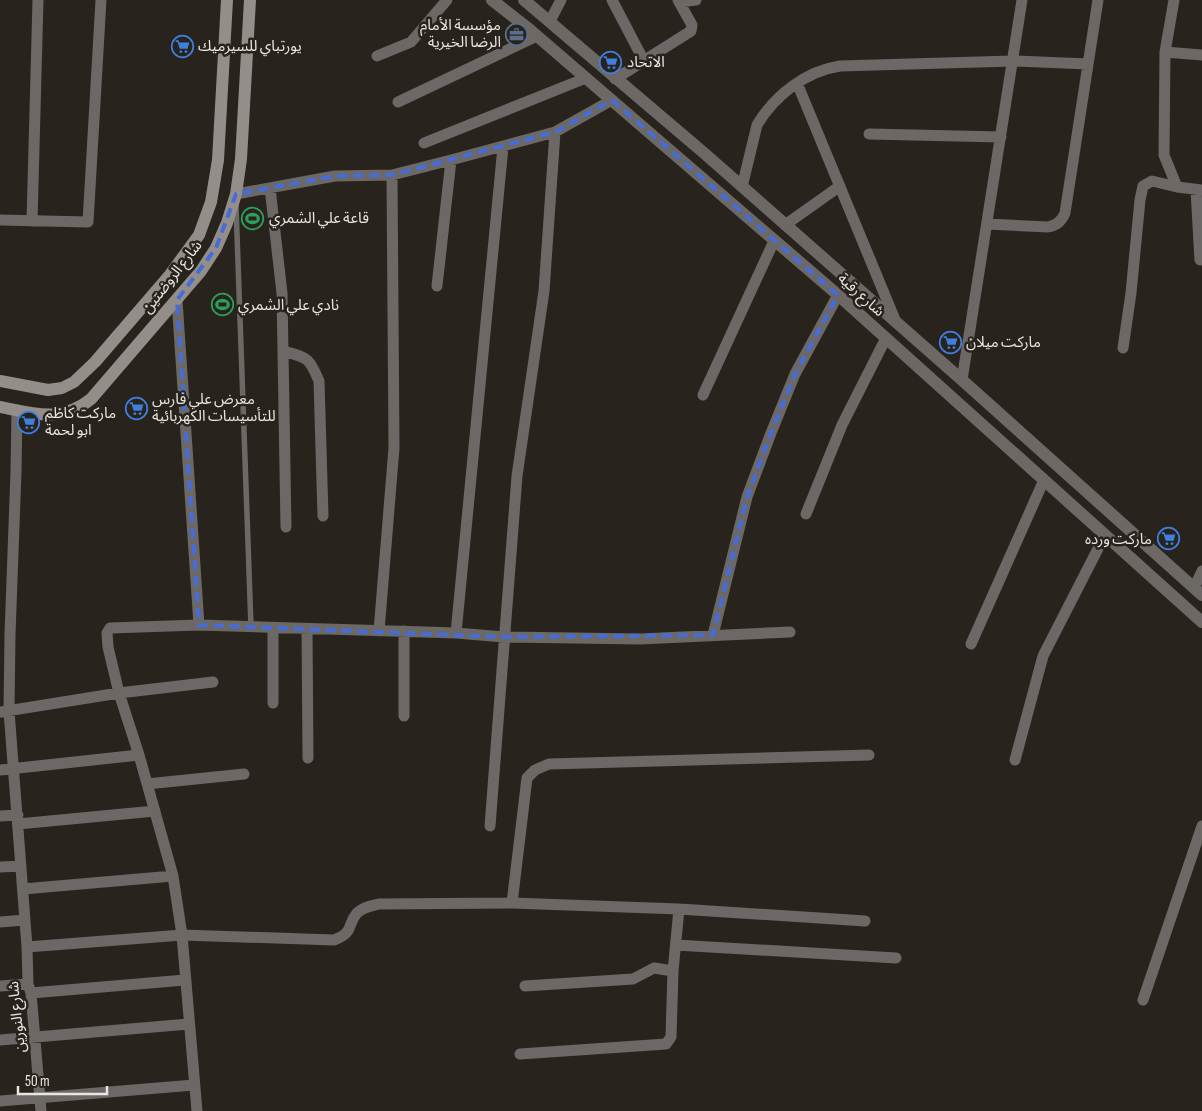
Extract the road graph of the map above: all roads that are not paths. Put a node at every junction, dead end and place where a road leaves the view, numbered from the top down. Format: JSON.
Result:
{"nodes":[{"id":1,"x":38,"y":0,"type":"edge"},
{"id":2,"x":101,"y":0,"type":"edge"},
{"id":3,"x":227,"y":0,"type":"edge"},
{"id":4,"x":250,"y":0,"type":"edge"},
{"id":5,"x":447,"y":0,"type":"edge"},
{"id":6,"x":492,"y":0,"type":"edge"},
{"id":7,"x":524,"y":0,"type":"edge"},
{"id":8,"x":561,"y":0,"type":"edge"},
{"id":9,"x":612,"y":0,"type":"edge"},
{"id":10,"x":696,"y":0,"type":"edge"},
{"id":11,"x":1022,"y":0,"type":"edge"},
{"id":12,"x":1098,"y":0,"type":"edge"},
{"id":13,"x":1174,"y":0,"type":"edge"},
{"id":14,"x":678,"y":1,"type":"edge"},
{"id":15,"x":550,"y":21,"type":"junction"},
{"id":16,"x":537,"y":36,"type":"junction"},
{"id":17,"x":1165,"y":52,"type":"junction"},
{"id":18,"x":1202,"y":55,"type":"edge"},
{"id":19,"x":377,"y":56,"type":"dead end"},
{"id":20,"x":644,"y":61,"type":"junction"},
{"id":21,"x":1013,"y":61,"type":"junction"},
{"id":22,"x":1088,"y":64,"type":"junction"},
{"id":23,"x":586,"y":78,"type":"junction"},
{"id":24,"x":615,"y":79,"type":"junction"},
{"id":25,"x":797,"y":83,"type":"junction"},
{"id":26,"x":612,"y":100,"type":"junction"},
{"id":27,"x":398,"y":102,"type":"dead end"},
{"id":28,"x":555,"y":132,"type":"junction"},
{"id":29,"x":869,"y":134,"type":"dead end"},
{"id":30,"x":1001,"y":137,"type":"junction"},
{"id":31,"x":424,"y":143,"type":"dead end"},
{"id":32,"x":503,"y":147,"type":"junction"},
{"id":33,"x":704,"y":153,"type":"junction"},
{"id":34,"x":451,"y":160,"type":"junction"},
{"id":35,"x":690,"y":169,"type":"junction"},
{"id":36,"x":392,"y":175,"type":"junction"},
{"id":37,"x":840,"y":186,"type":"junction"},
{"id":38,"x":742,"y":187,"type":"junction"},
{"id":39,"x":1177,"y":187,"type":"junction"},
{"id":40,"x":270,"y":188,"type":"junction"},
{"id":41,"x":1199,"y":190,"type":"edge"},
{"id":42,"x":236,"y":194,"type":"junction"},
{"id":43,"x":729,"y":203,"type":"junction"},
{"id":44,"x":0,"y":220,"type":"edge"},
{"id":45,"x":32,"y":221,"type":"junction"},
{"id":46,"x":785,"y":224,"type":"junction"},
{"id":47,"x":987,"y":224,"type":"junction"},
{"id":48,"x":774,"y":241,"type":"junction"},
{"id":49,"x":1200,"y":260,"type":"dead end"},
{"id":50,"x":437,"y":286,"type":"dead end"},
{"id":51,"x":838,"y":295,"type":"junction"},
{"id":52,"x":177,"y":300,"type":"junction"},
{"id":53,"x":897,"y":323,"type":"junction"},
{"id":54,"x":886,"y":338,"type":"junction"},
{"id":55,"x":1123,"y":348,"type":"dead end"},
{"id":56,"x":283,"y":351,"type":"junction"},
{"id":57,"x":962,"y":380,"type":"junction"},
{"id":58,"x":0,"y":381,"type":"edge"},
{"id":59,"x":703,"y":395,"type":"dead end"},
{"id":60,"x":0,"y":407,"type":"edge"},
{"id":61,"x":17,"y":410,"type":"junction"},
{"id":62,"x":1044,"y":480,"type":"junction"},
{"id":63,"x":806,"y":514,"type":"dead end"},
{"id":64,"x":323,"y":516,"type":"dead end"},
{"id":65,"x":286,"y":527,"type":"dead end"},
{"id":66,"x":1106,"y":535,"type":"junction"},
{"id":67,"x":1202,"y":571,"type":"edge"},
{"id":68,"x":1198,"y":591,"type":"edge"},
{"id":69,"x":1202,"y":622,"type":"edge"},
{"id":70,"x":199,"y":625,"type":"junction"},
{"id":71,"x":251,"y":627,"type":"junction"},
{"id":72,"x":273,"y":628,"type":"junction"},
{"id":73,"x":307,"y":629,"type":"junction"},
{"id":74,"x":380,"y":631,"type":"junction"},
{"id":75,"x":404,"y":631,"type":"junction"},
{"id":76,"x":790,"y":632,"type":"dead end"},
{"id":77,"x":456,"y":633,"type":"junction"},
{"id":78,"x":713,"y":635,"type":"junction"},
{"id":79,"x":504,"y":637,"type":"junction"},
{"id":80,"x":971,"y":644,"type":"dead end"},
{"id":81,"x":213,"y":682,"type":"dead end"},
{"id":82,"x":119,"y":692,"type":"junction"},
{"id":83,"x":273,"y":703,"type":"dead end"},
{"id":84,"x":5,"y":712,"type":"edge"},
{"id":85,"x":404,"y":716,"type":"dead end"},
{"id":86,"x":139,"y":755,"type":"junction"},
{"id":87,"x":869,"y":755,"type":"dead end"},
{"id":88,"x":308,"y":758,"type":"dead end"},
{"id":89,"x":1015,"y":760,"type":"dead end"},
{"id":90,"x":14,"y":768,"type":"junction"},
{"id":91,"x":0,"y":770,"type":"edge"},
{"id":92,"x":244,"y":774,"type":"dead end"},
{"id":93,"x":148,"y":784,"type":"junction"},
{"id":94,"x":155,"y":811,"type":"junction"},
{"id":95,"x":0,"y":816,"type":"edge"},
{"id":96,"x":18,"y":819,"type":"junction"},
{"id":97,"x":490,"y":826,"type":"dead end"},
{"id":98,"x":1202,"y":826,"type":"edge"},
{"id":99,"x":21,"y":866,"type":"junction"},
{"id":100,"x":0,"y":867,"type":"edge"},
{"id":101,"x":173,"y":876,"type":"junction"},
{"id":102,"x":23,"y":889,"type":"junction"},
{"id":103,"x":512,"y":903,"type":"junction"},
{"id":104,"x":679,"y":908,"type":"junction"},
{"id":105,"x":25,"y":920,"type":"junction"},
{"id":106,"x":865,"y":921,"type":"dead end"},
{"id":107,"x":0,"y":922,"type":"edge"},
{"id":108,"x":182,"y":935,"type":"junction"},
{"id":109,"x":676,"y":945,"type":"junction"},
{"id":110,"x":27,"y":947,"type":"junction"},
{"id":111,"x":896,"y":958,"type":"dead end"},
{"id":112,"x":673,"y":971,"type":"junction"},
{"id":113,"x":186,"y":980,"type":"junction"},
{"id":114,"x":0,"y":986,"type":"edge"},
{"id":115,"x":525,"y":986,"type":"dead end"},
{"id":116,"x":30,"y":988,"type":"junction"},
{"id":117,"x":1143,"y":1000,"type":"dead end"},
{"id":118,"x":189,"y":1024,"type":"junction"},
{"id":119,"x":35,"y":1038,"type":"junction"},
{"id":120,"x":0,"y":1040,"type":"edge"},
{"id":121,"x":520,"y":1054,"type":"dead end"},
{"id":122,"x":194,"y":1085,"type":"junction"},
{"id":123,"x":40,"y":1098,"type":"junction"},
{"id":124,"x":0,"y":1101,"type":"edge"},
{"id":125,"x":41,"y":1111,"type":"edge"},
{"id":126,"x":197,"y":1111,"type":"edge"}],
"edges":[{"from":1,"to":45,"type":"street"},
{"from":2,"to":45,"type":"street"},
{"from":3,"to":58,"type":"main road","name":"شارع الروضتين"},
{"from":4,"to":42,"type":"main road","name":"شارع الروضتين"},
{"from":5,"to":19,"type":"street"},
{"from":6,"to":16,"type":"street","name":"شارع رقية"},
{"from":7,"to":15,"type":"street","name":"شارع رقية"},
{"from":8,"to":15,"type":"street"},
{"from":9,"to":20,"type":"street"},
{"from":10,"to":14,"type":"street"},
{"from":11,"to":21,"type":"street"},
{"from":12,"to":22,"type":"street"},
{"from":13,"to":17,"type":"street"},
{"from":14,"to":20,"type":"street"},
{"from":15,"to":24,"type":"street","name":"شارع رقية"},
{"from":16,"to":23,"type":"street","name":"شارع رقية"},
{"from":16,"to":27,"type":"street"},
{"from":17,"to":18,"type":"street"},
{"from":17,"to":39,"type":"street"},
{"from":20,"to":24,"type":"street"},
{"from":21,"to":22,"type":"street"},
{"from":21,"to":25,"type":"street"},
{"from":21,"to":30,"type":"street"},
{"from":22,"to":47,"type":"street"},
{"from":23,"to":26,"type":"street","name":"شارع رقية"},
{"from":23,"to":31,"type":"street"},
{"from":24,"to":33,"type":"street","name":"شارع رقية"},
{"from":25,"to":37,"type":"street"},
{"from":25,"to":38,"type":"street"},
{"from":26,"to":28,"type":"street"},
{"from":26,"to":35,"type":"street","name":"شارع رقية"},
{"from":28,"to":32,"type":"street"},
{"from":28,"to":79,"type":"street"},
{"from":29,"to":30,"type":"street"},
{"from":30,"to":47,"type":"street"},
{"from":32,"to":34,"type":"street"},
{"from":32,"to":77,"type":"street"},
{"from":33,"to":35,"type":"street"},
{"from":33,"to":38,"type":"street","name":"شارع رقية"},
{"from":34,"to":36,"type":"street"},
{"from":34,"to":50,"type":"street"},
{"from":35,"to":43,"type":"street","name":"شارع رقية"},
{"from":36,"to":40,"type":"street"},
{"from":36,"to":74,"type":"street"},
{"from":37,"to":46,"type":"street"},
{"from":37,"to":53,"type":"street"},
{"from":38,"to":43,"type":"street"},
{"from":38,"to":46,"type":"street","name":"شارع رقية"},
{"from":39,"to":41,"type":"street"},
{"from":39,"to":55,"type":"street"},
{"from":40,"to":42,"type":"street"},
{"from":40,"to":56,"type":"street"},
{"from":41,"to":49,"type":"street"},
{"from":42,"to":52,"type":"main road","name":"شارع الروضتين"},
{"from":42,"to":71,"type":"lane"},
{"from":43,"to":48,"type":"street","name":"شارع رقية"},
{"from":44,"to":45,"type":"street"},
{"from":46,"to":53,"type":"street","name":"شارع رقية"},
{"from":47,"to":57,"type":"street"},
{"from":48,"to":51,"type":"street","name":"شارع رقية"},
{"from":48,"to":59,"type":"street"},
{"from":51,"to":54,"type":"street","name":"شارع رقية"},
{"from":51,"to":78,"type":"street"},
{"from":52,"to":61,"type":"main road","name":"شارع الروضتين"},
{"from":52,"to":70,"type":"street"},
{"from":53,"to":57,"type":"street","name":"شارع رقية"},
{"from":54,"to":62,"type":"street","name":"شارع رقية"},
{"from":54,"to":63,"type":"street"},
{"from":56,"to":64,"type":"street"},
{"from":56,"to":65,"type":"street"},
{"from":57,"to":68,"type":"street","name":"شارع رقية"},
{"from":60,"to":61,"type":"main road","name":"شارع الروضتين"},
{"from":61,"to":84,"type":"street","name":"شارع النورين"},
{"from":62,"to":66,"type":"street","name":"شارع رقية"},
{"from":62,"to":80,"type":"street"},
{"from":66,"to":69,"type":"street","name":"شارع رقية"},
{"from":66,"to":89,"type":"street"},
{"from":67,"to":68,"type":"street"},
{"from":70,"to":71,"type":"street"},
{"from":70,"to":82,"type":"street"},
{"from":71,"to":72,"type":"street"},
{"from":72,"to":73,"type":"street"},
{"from":72,"to":83,"type":"street"},
{"from":73,"to":74,"type":"street"},
{"from":73,"to":88,"type":"street"},
{"from":74,"to":75,"type":"street"},
{"from":75,"to":77,"type":"street"},
{"from":75,"to":85,"type":"street"},
{"from":76,"to":78,"type":"street"},
{"from":77,"to":79,"type":"street"},
{"from":78,"to":79,"type":"street"},
{"from":79,"to":97,"type":"street"},
{"from":81,"to":82,"type":"street"},
{"from":82,"to":84,"type":"street"},
{"from":82,"to":86,"type":"street"},
{"from":84,"to":90,"type":"street","name":"شارع النورين"},
{"from":86,"to":90,"type":"street"},
{"from":86,"to":93,"type":"street"},
{"from":87,"to":103,"type":"street"},
{"from":90,"to":91,"type":"street"},
{"from":90,"to":96,"type":"street","name":"شارع النورين"},
{"from":92,"to":93,"type":"street"},
{"from":93,"to":94,"type":"street"},
{"from":94,"to":96,"type":"street"},
{"from":94,"to":101,"type":"street"},
{"from":95,"to":96,"type":"street"},
{"from":96,"to":99,"type":"street","name":"شارع النورين"},
{"from":98,"to":117,"type":"street"},
{"from":99,"to":100,"type":"street"},
{"from":99,"to":102,"type":"street","name":"شارع النورين"},
{"from":101,"to":102,"type":"street"},
{"from":101,"to":108,"type":"street"},
{"from":102,"to":105,"type":"street","name":"شارع النورين"},
{"from":103,"to":104,"type":"street"},
{"from":103,"to":108,"type":"street"},
{"from":104,"to":106,"type":"street"},
{"from":104,"to":109,"type":"street"},
{"from":105,"to":107,"type":"street"},
{"from":105,"to":110,"type":"street","name":"شارع النورين"},
{"from":108,"to":110,"type":"street"},
{"from":108,"to":113,"type":"street"},
{"from":109,"to":111,"type":"street"},
{"from":109,"to":112,"type":"street"},
{"from":110,"to":116,"type":"street","name":"شارع النورين"},
{"from":112,"to":115,"type":"street"},
{"from":112,"to":121,"type":"street"},
{"from":113,"to":116,"type":"street"},
{"from":113,"to":118,"type":"street"},
{"from":114,"to":116,"type":"street"},
{"from":116,"to":119,"type":"street","name":"شارع النورين"},
{"from":118,"to":119,"type":"street"},
{"from":118,"to":122,"type":"street"},
{"from":119,"to":120,"type":"street"},
{"from":119,"to":123,"type":"street","name":"شارع النورين"},
{"from":122,"to":123,"type":"street"},
{"from":122,"to":126,"type":"street"},
{"from":123,"to":124,"type":"street"},
{"from":123,"to":125,"type":"street","name":"شارع النورين"}]}
